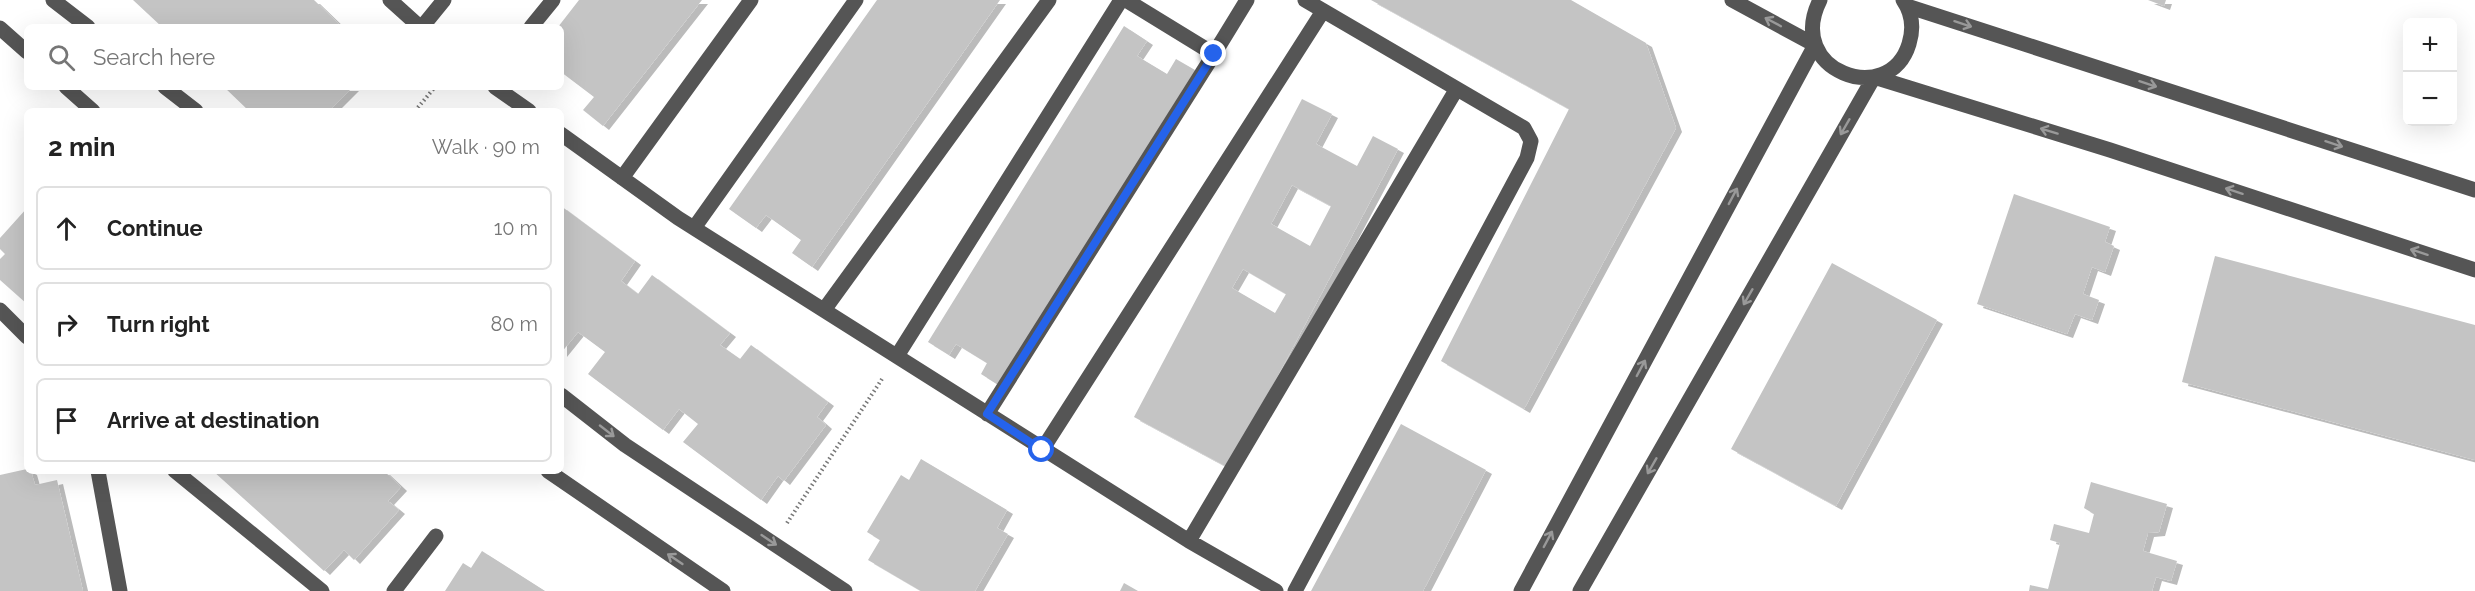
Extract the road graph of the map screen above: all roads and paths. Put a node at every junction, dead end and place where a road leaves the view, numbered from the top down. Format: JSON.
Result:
{"nodes":[{"id":1,"x":53,"y":0,"type":"edge"},
{"id":2,"x":390,"y":0,"type":"edge"},
{"id":3,"x":444,"y":0,"type":"edge"},
{"id":4,"x":553,"y":0,"type":"edge"},
{"id":5,"x":751,"y":0,"type":"edge"},
{"id":6,"x":856,"y":0,"type":"edge"},
{"id":7,"x":1049,"y":0,"type":"edge"},
{"id":8,"x":1121,"y":0,"type":"edge"},
{"id":9,"x":1126,"y":0,"type":"edge"},
{"id":10,"x":1247,"y":0,"type":"edge"},
{"id":11,"x":1305,"y":0,"type":"edge"},
{"id":12,"x":1732,"y":0,"type":"edge"},
{"id":13,"x":1820,"y":0,"type":"edge"},
{"id":14,"x":1905,"y":3,"type":"edge"},
{"id":15,"x":1323,"y":11,"type":"junction"},
{"id":16,"x":84,"y":24,"type":"edge"},
{"id":17,"x":418,"y":24,"type":"edge"},
{"id":18,"x":424,"y":24,"type":"edge"},
{"id":19,"x":533,"y":24,"type":"edge"},
{"id":20,"x":0,"y":28,"type":"edge"},
{"id":21,"x":1815,"y":45,"type":"junction"},
{"id":22,"x":24,"y":49,"type":"edge"},
{"id":23,"x":1214,"y":54,"type":"junction"},
{"id":24,"x":1874,"y":77,"type":"junction"},
{"id":25,"x":69,"y":90,"type":"edge"},
{"id":26,"x":169,"y":90,"type":"edge"},
{"id":27,"x":432,"y":90,"type":"edge"},
{"id":28,"x":499,"y":90,"type":"edge"},
{"id":29,"x":1456,"y":90,"type":"junction"},
{"id":30,"x":90,"y":108,"type":"edge"},
{"id":31,"x":192,"y":108,"type":"edge"},
{"id":32,"x":418,"y":108,"type":"edge"},
{"id":33,"x":525,"y":108,"type":"edge"},
{"id":34,"x":564,"y":136,"type":"edge"},
{"id":35,"x":622,"y":178,"type":"junction"},
{"id":36,"x":2475,"y":190,"type":"edge"},
{"id":37,"x":694,"y":228,"type":"junction"},
{"id":38,"x":2475,"y":270,"type":"edge"},
{"id":39,"x":0,"y":310,"type":"edge"},
{"id":40,"x":824,"y":310,"type":"junction"},
{"id":41,"x":24,"y":334,"type":"edge"},
{"id":42,"x":897,"y":356,"type":"junction"},
{"id":43,"x":564,"y":397,"type":"edge"},
{"id":44,"x":987,"y":414,"type":"junction"},
{"id":45,"x":1042,"y":450,"type":"junction"},
{"id":46,"x":99,"y":474,"type":"edge"},
{"id":47,"x":179,"y":474,"type":"edge"},
{"id":48,"x":552,"y":474,"type":"edge"},
{"id":49,"x":436,"y":536,"type":"dead end"},
{"id":50,"x":1189,"y":541,"type":"junction"},
{"id":51,"x":774,"y":543,"type":"junction"},
{"id":52,"x":120,"y":591,"type":"edge"},
{"id":53,"x":322,"y":591,"type":"edge"},
{"id":54,"x":394,"y":591,"type":"edge"},
{"id":55,"x":723,"y":591,"type":"edge"},
{"id":56,"x":845,"y":591,"type":"edge"},
{"id":57,"x":1276,"y":591,"type":"edge"},
{"id":58,"x":1295,"y":591,"type":"edge"},
{"id":59,"x":1521,"y":591,"type":"edge"},
{"id":60,"x":1580,"y":591,"type":"edge"}],
"edges":[{"from":1,"to":16,"type":"street"},
{"from":2,"to":17,"type":"street"},
{"from":3,"to":18,"type":"street"},
{"from":4,"to":19,"type":"street"},
{"from":5,"to":35,"type":"street"},
{"from":6,"to":37,"type":"street"},
{"from":7,"to":40,"type":"street"},
{"from":8,"to":42,"type":"street"},
{"from":9,"to":23,"type":"street"},
{"from":10,"to":23,"type":"street"},
{"from":11,"to":15,"type":"street"},
{"from":21,"to":12,"type":"street","one_way":true},
{"from":13,"to":21,"type":"street"},
{"from":14,"to":24,"type":"street"},
{"from":14,"to":36,"type":"street","one_way":true},
{"from":15,"to":29,"type":"street"},
{"from":15,"to":45,"type":"street"},
{"from":20,"to":22,"type":"street"},
{"from":21,"to":24,"type":"street"},
{"from":59,"to":21,"type":"street","one_way":true},
{"from":23,"to":44,"type":"street"},
{"from":38,"to":24,"type":"street","one_way":true},
{"from":24,"to":60,"type":"street","one_way":true},
{"from":25,"to":30,"type":"street"},
{"from":26,"to":31,"type":"street"},
{"from":27,"to":32,"type":"path"},
{"from":28,"to":33,"type":"street"},
{"from":29,"to":50,"type":"street"},
{"from":29,"to":58,"type":"street"},
{"from":34,"to":35,"type":"street"},
{"from":35,"to":37,"type":"street"},
{"from":37,"to":40,"type":"street"},
{"from":39,"to":41,"type":"street"},
{"from":40,"to":42,"type":"street"},
{"from":42,"to":44,"type":"street"},
{"from":42,"to":51,"type":"path"},
{"from":43,"to":51,"type":"street","one_way":true},
{"from":44,"to":45,"type":"street"},
{"from":45,"to":50,"type":"street"},
{"from":46,"to":52,"type":"street"},
{"from":47,"to":53,"type":"street"},
{"from":55,"to":48,"type":"street","one_way":true},
{"from":49,"to":54,"type":"street"},
{"from":50,"to":57,"type":"street"},
{"from":51,"to":56,"type":"street"}]}
